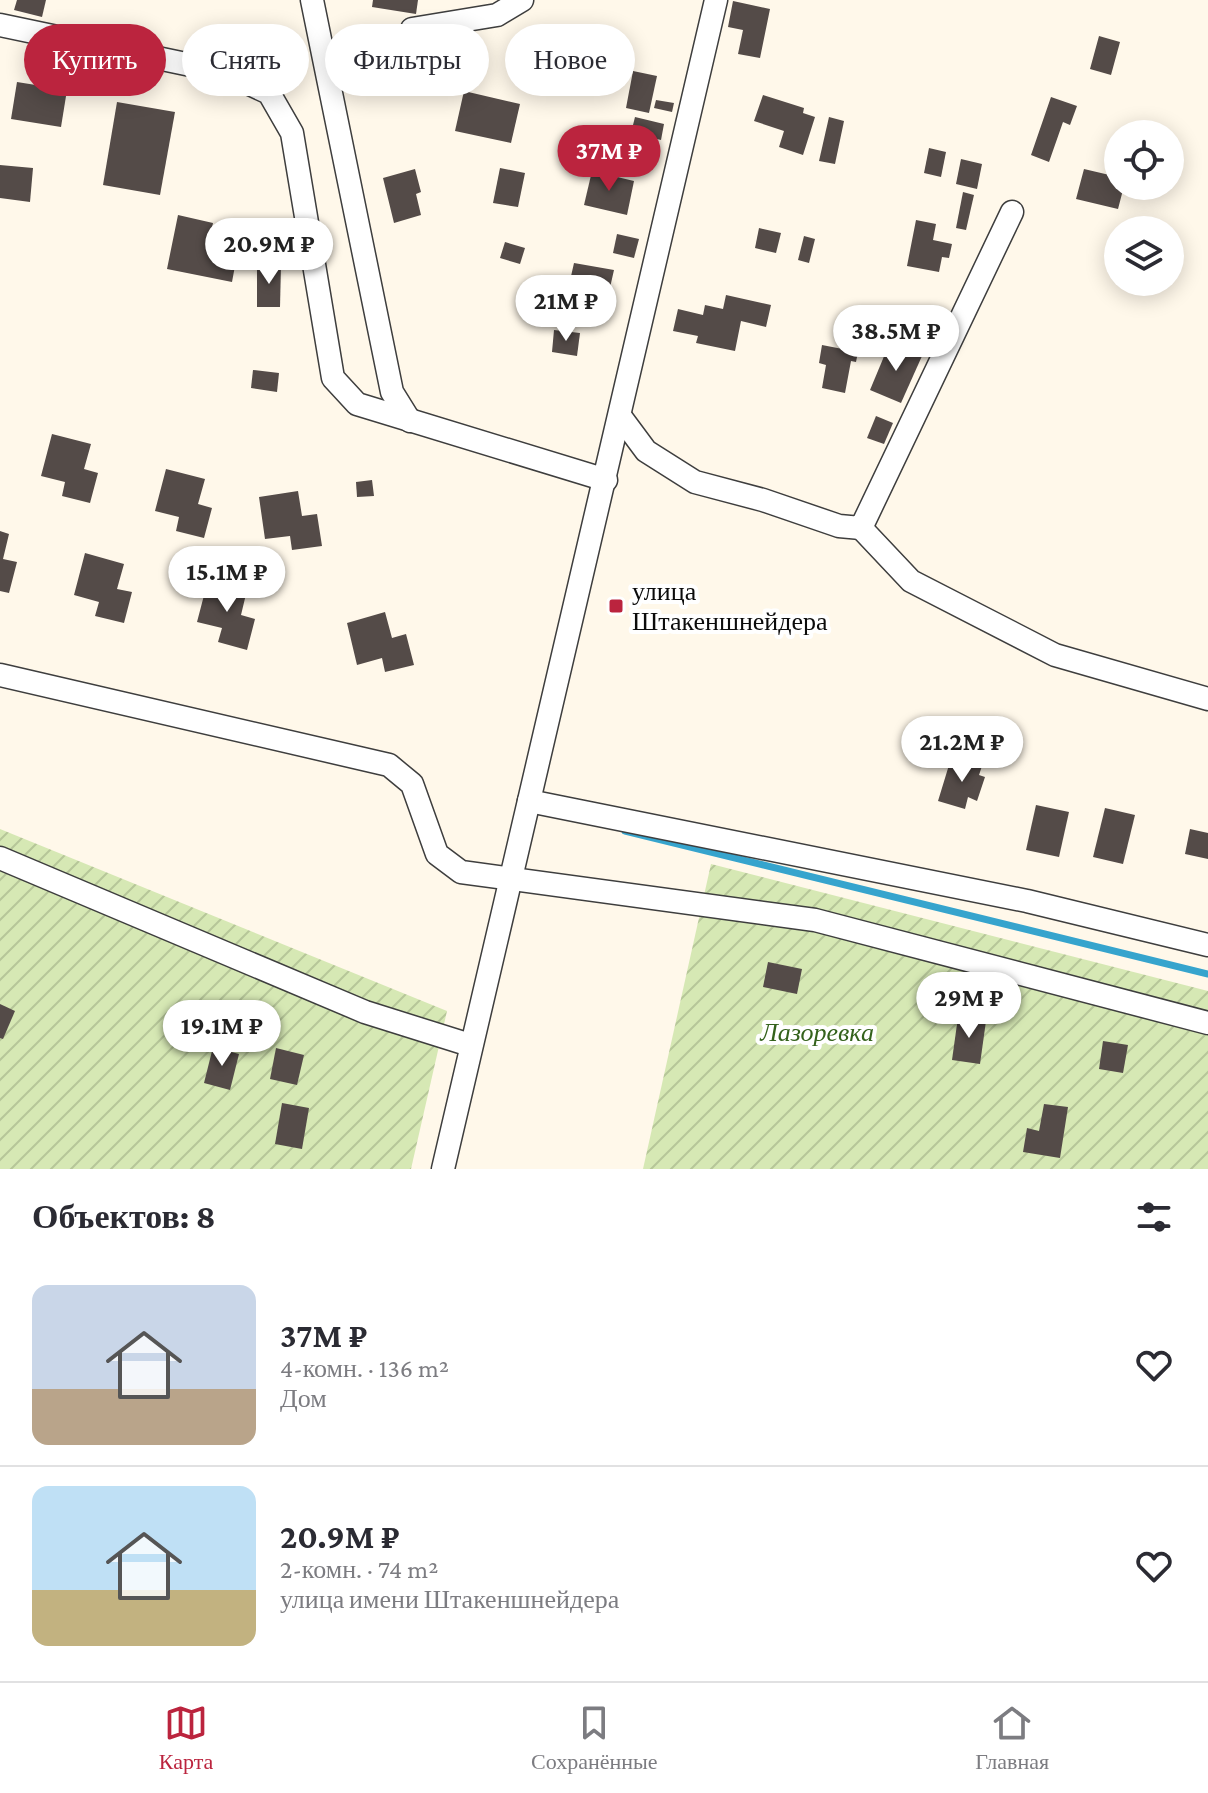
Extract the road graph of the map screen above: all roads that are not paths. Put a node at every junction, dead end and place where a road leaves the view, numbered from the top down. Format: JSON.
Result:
{"nodes":[{"id":1,"x":312,"y":0,"type":"edge"},
{"id":2,"x":522,"y":0,"type":"edge"},
{"id":3,"x":714,"y":0,"type":"edge"},
{"id":4,"x":442,"y":24,"type":"edge"},
{"id":5,"x":0,"y":25,"type":"edge"},
{"id":6,"x":1012,"y":212,"type":"dead end"},
{"id":7,"x":620,"y":416,"type":"junction"},
{"id":8,"x":400,"y":417,"type":"junction"},
{"id":9,"x":606,"y":480,"type":"junction"},
{"id":10,"x":861,"y":528,"type":"junction"},
{"id":11,"x":0,"y":675,"type":"edge"},
{"id":12,"x":1208,"y":699,"type":"edge"},
{"id":13,"x":529,"y":801,"type":"junction"},
{"id":14,"x":0,"y":858,"type":"edge"},
{"id":15,"x":511,"y":878,"type":"junction"},
{"id":16,"x":1208,"y":945,"type":"edge"},
{"id":17,"x":1208,"y":1023,"type":"edge"},
{"id":18,"x":470,"y":1045,"type":"junction"},
{"id":19,"x":443,"y":1169,"type":"edge"}],
"edges":[{"from":1,"to":8,"type":"street"},
{"from":2,"to":4,"type":"street"},
{"from":3,"to":7,"type":"street"},
{"from":5,"to":8,"type":"street"},
{"from":6,"to":10,"type":"street"},
{"from":7,"to":9,"type":"street"},
{"from":7,"to":10,"type":"street"},
{"from":8,"to":9,"type":"street"},
{"from":9,"to":13,"type":"street"},
{"from":10,"to":12,"type":"street"},
{"from":11,"to":15,"type":"street"},
{"from":13,"to":15,"type":"street"},
{"from":13,"to":16,"type":"street"},
{"from":14,"to":18,"type":"street"},
{"from":15,"to":17,"type":"street"},
{"from":15,"to":18,"type":"street"},
{"from":18,"to":19,"type":"street"}]}
